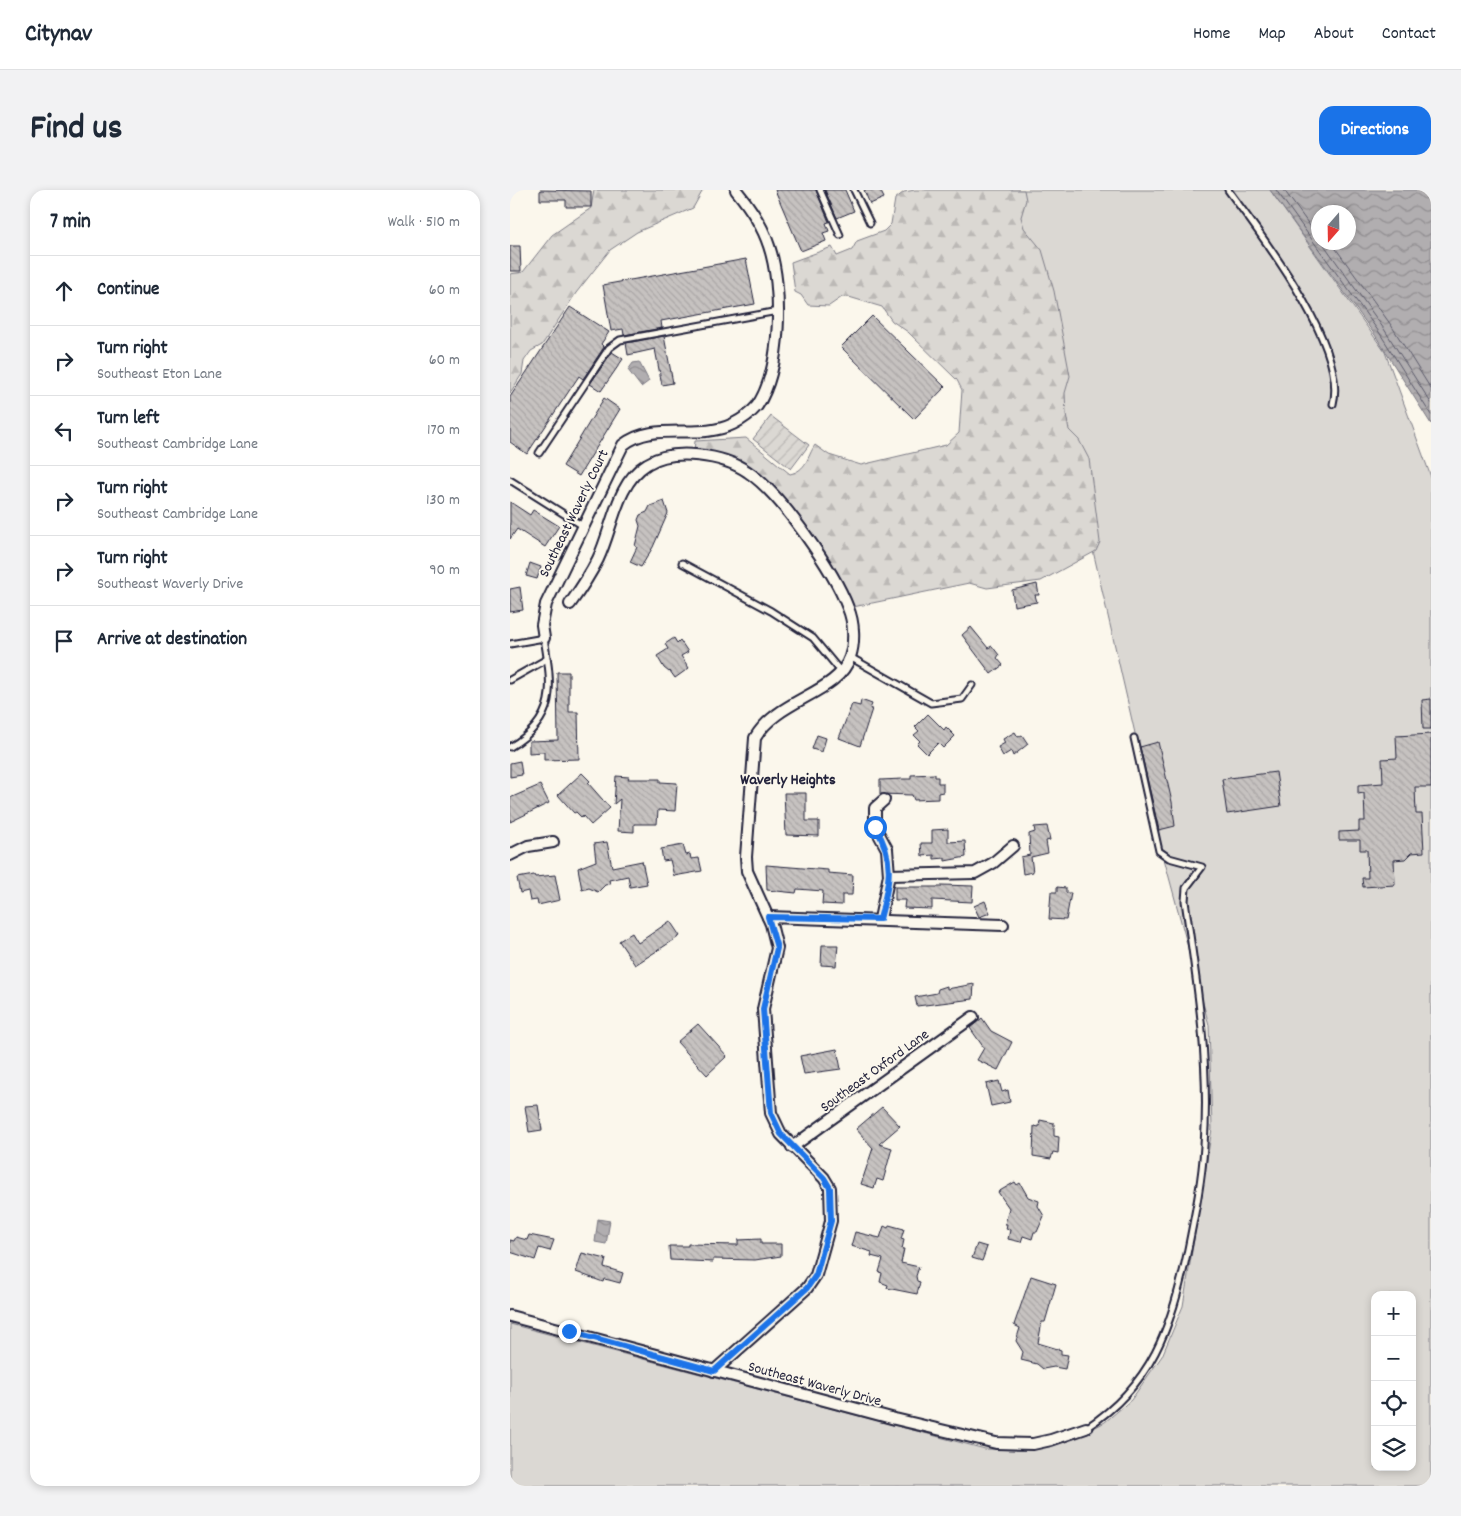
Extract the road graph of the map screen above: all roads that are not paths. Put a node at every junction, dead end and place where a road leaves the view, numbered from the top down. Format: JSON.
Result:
{"nodes":[{"id":1,"x":736,"y":190,"type":"edge"},
{"id":2,"x":820,"y":190,"type":"edge"},
{"id":3,"x":854,"y":190,"type":"edge"},
{"id":4,"x":1228,"y":190,"type":"edge"},
{"id":5,"x":870,"y":223,"type":"dead end"},
{"id":6,"x":840,"y":235,"type":"dead end"},
{"id":7,"x":778,"y":311,"type":"junction"},
{"id":8,"x":1333,"y":404,"type":"dead end"},
{"id":9,"x":539,"y":453,"type":"dead end"},
{"id":10,"x":510,"y":480,"type":"edge"},
{"id":11,"x":583,"y":526,"type":"junction"},
{"id":12,"x":682,"y":563,"type":"dead end"},
{"id":13,"x":570,"y":604,"type":"dead end"},
{"id":14,"x":544,"y":638,"type":"junction"},
{"id":15,"x":510,"y":644,"type":"edge"},
{"id":16,"x":850,"y":658,"type":"junction"},
{"id":17,"x":547,"y":659,"type":"junction"},
{"id":18,"x":843,"y":673,"type":"junction"},
{"id":19,"x":510,"y":680,"type":"edge"},
{"id":20,"x":972,"y":685,"type":"dead end"},
{"id":21,"x":1134,"y":738,"type":"dead end"},
{"id":22,"x":510,"y":747,"type":"edge"},
{"id":23,"x":884,"y":800,"type":"dead end"},
{"id":24,"x":553,"y":842,"type":"dead end"},
{"id":25,"x":1013,"y":846,"type":"dead end"},
{"id":26,"x":510,"y":855,"type":"edge"},
{"id":27,"x":889,"y":875,"type":"junction"},
{"id":28,"x":768,"y":917,"type":"junction"},
{"id":29,"x":880,"y":919,"type":"junction"},
{"id":30,"x":1003,"y":926,"type":"dead end"},
{"id":31,"x":973,"y":1017,"type":"dead end"},
{"id":32,"x":792,"y":1147,"type":"junction"},
{"id":33,"x":510,"y":1316,"type":"edge"},
{"id":34,"x":714,"y":1371,"type":"junction"},
{"id":35,"x":1086,"y":1428,"type":"joint"}],
"edges":[{"from":1,"to":7,"type":"street","name":"Southeast Waverly Court"},
{"from":2,"to":6,"type":"lane"},
{"from":3,"to":5,"type":"lane"},
{"from":4,"to":8,"type":"lane"},
{"from":7,"to":9,"type":"lane"},
{"from":7,"to":11,"type":"street","name":"Southeast Waverly Court"},
{"from":10,"to":11,"type":"lane"},
{"from":11,"to":14,"type":"street","name":"Southeast Waverly Court"},
{"from":12,"to":18,"type":"lane"},
{"from":13,"to":16,"type":"street"},
{"from":14,"to":15,"type":"lane"},
{"from":14,"to":17,"type":"lane"},
{"from":16,"to":18,"type":"street"},
{"from":16,"to":20,"type":"lane"},
{"from":17,"to":19,"type":"lane"},
{"from":17,"to":22,"type":"lane"},
{"from":18,"to":28,"type":"street"},
{"from":21,"to":35,"type":"lane"},
{"from":23,"to":27,"type":"street"},
{"from":24,"to":26,"type":"street"},
{"from":25,"to":27,"type":"street"},
{"from":27,"to":29,"type":"street"},
{"from":28,"to":29,"type":"street"},
{"from":28,"to":32,"type":"street"},
{"from":29,"to":30,"type":"street"},
{"from":31,"to":32,"type":"street","name":"Southeast Oxford Lane"},
{"from":32,"to":34,"type":"street"},
{"from":33,"to":34,"type":"street","name":"Southeast Waverly Drive"},
{"from":34,"to":35,"type":"street","name":"Southeast Waverly Drive"}]}
